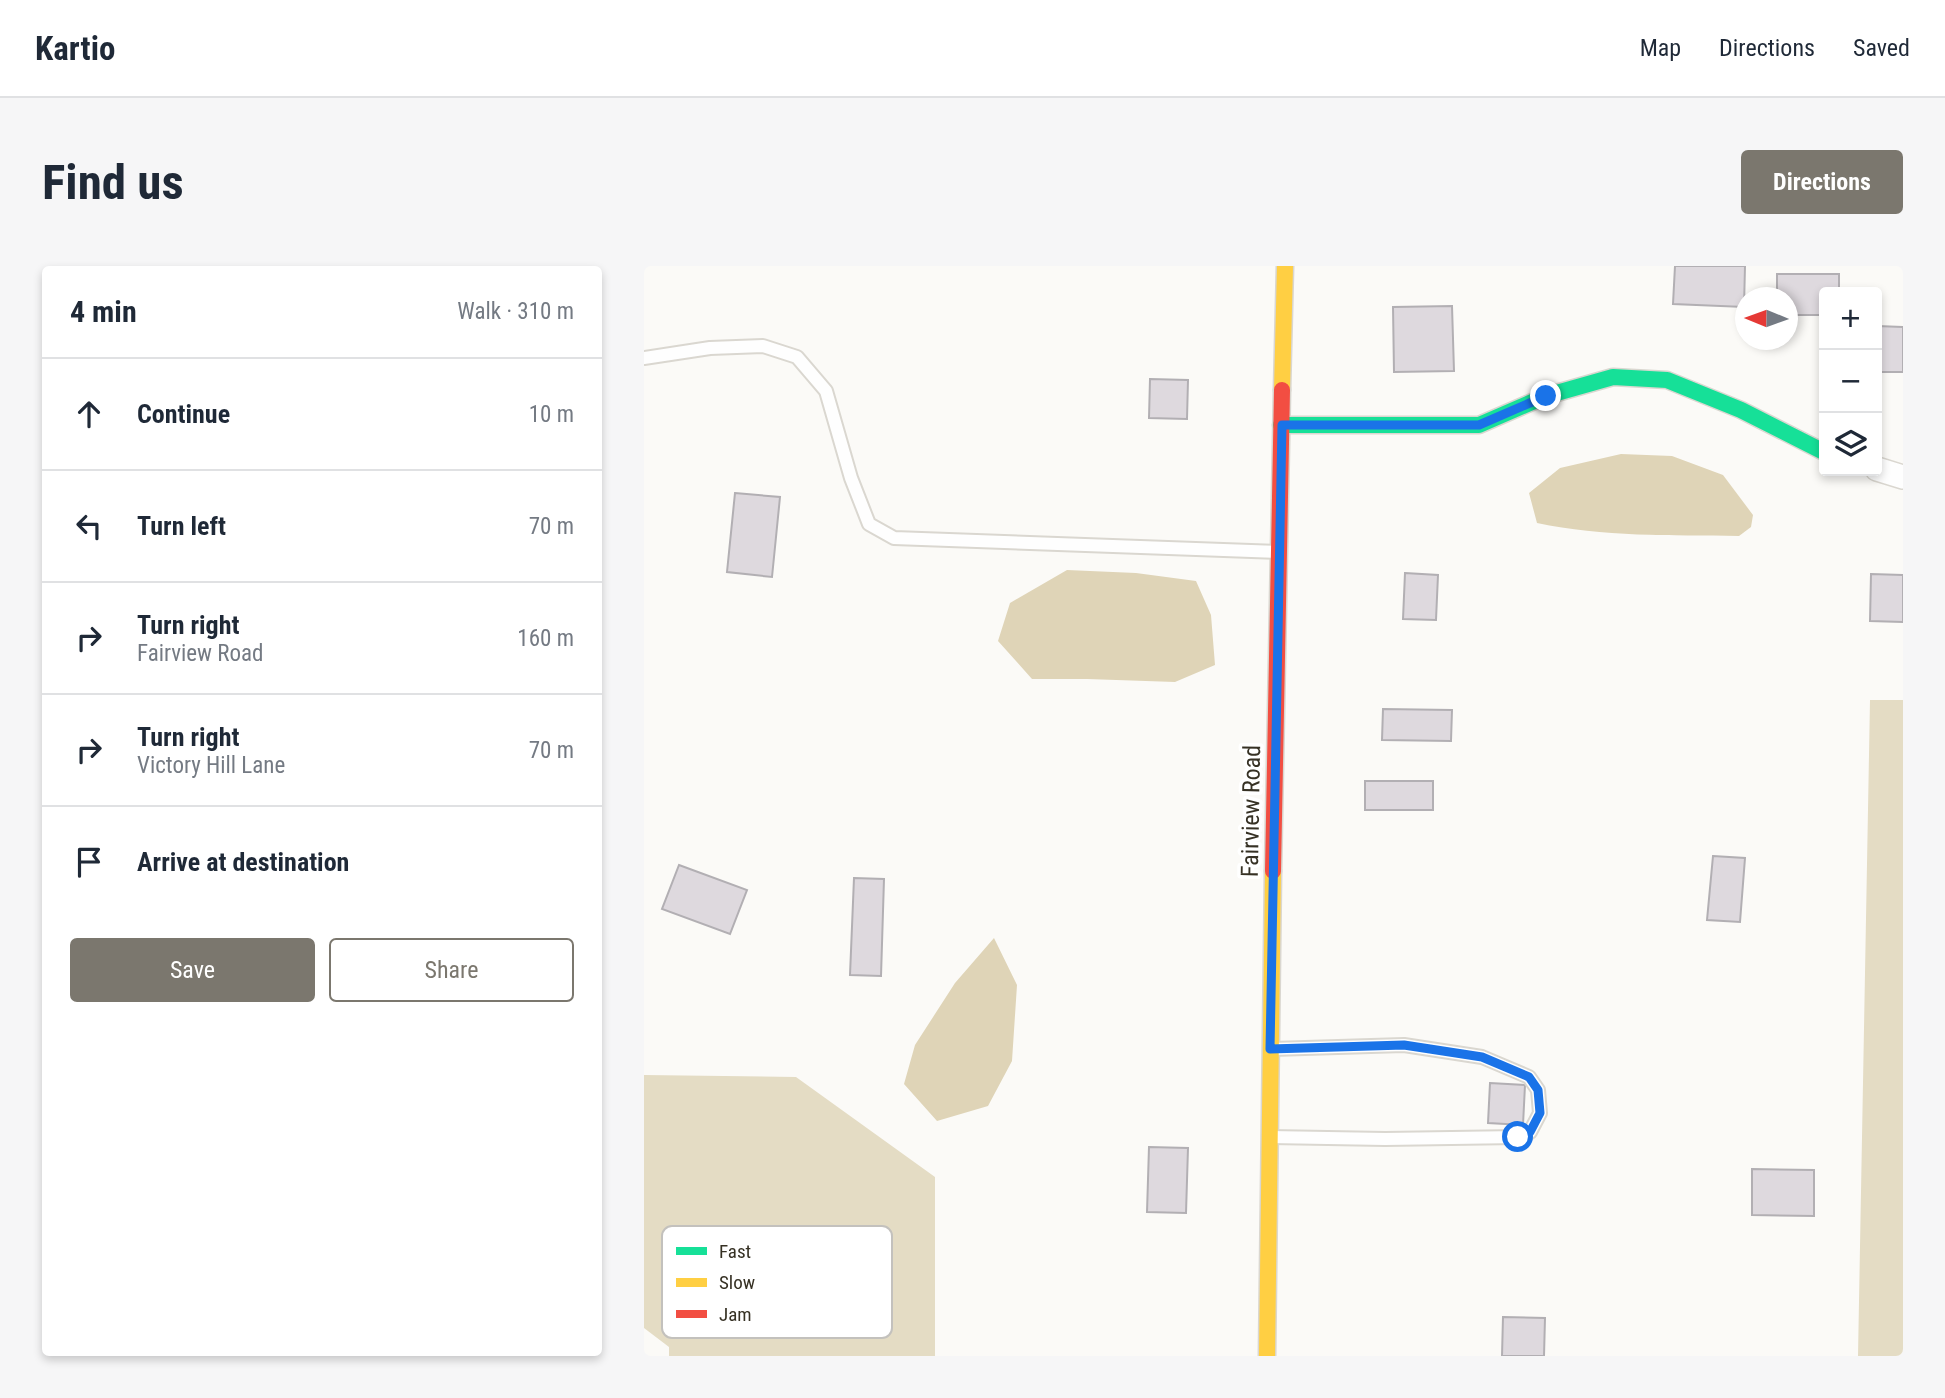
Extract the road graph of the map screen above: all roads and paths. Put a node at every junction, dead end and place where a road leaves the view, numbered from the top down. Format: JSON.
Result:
{"nodes":[{"id":1,"x":1285,"y":266,"type":"edge"},
{"id":2,"x":644,"y":358,"type":"edge"},
{"id":3,"x":1282,"y":425,"type":"junction"},
{"id":4,"x":1819,"y":449,"type":"edge"},
{"id":5,"x":1882,"y":471,"type":"edge"},
{"id":6,"x":1903,"y":477,"type":"edge"},
{"id":7,"x":1279,"y":552,"type":"junction"},
{"id":8,"x":1270,"y":1049,"type":"junction"},
{"id":9,"x":1269,"y":1137,"type":"junction"},
{"id":10,"x":1267,"y":1356,"type":"edge"}],
"edges":[{"from":1,"to":3,"type":"street","name":"Fairview Road"},
{"from":2,"to":7,"type":"lane"},
{"from":3,"to":4,"type":"street"},
{"from":3,"to":7,"type":"street","name":"Fairview Road"},
{"from":5,"to":6,"type":"street"},
{"from":7,"to":8,"type":"street","name":"Fairview Road"},
{"from":8,"to":9,"type":"street","name":"Fairview Road"},
{"from":8,"to":9,"type":"lane"},
{"from":9,"to":10,"type":"street","name":"Fairview Road"}]}
